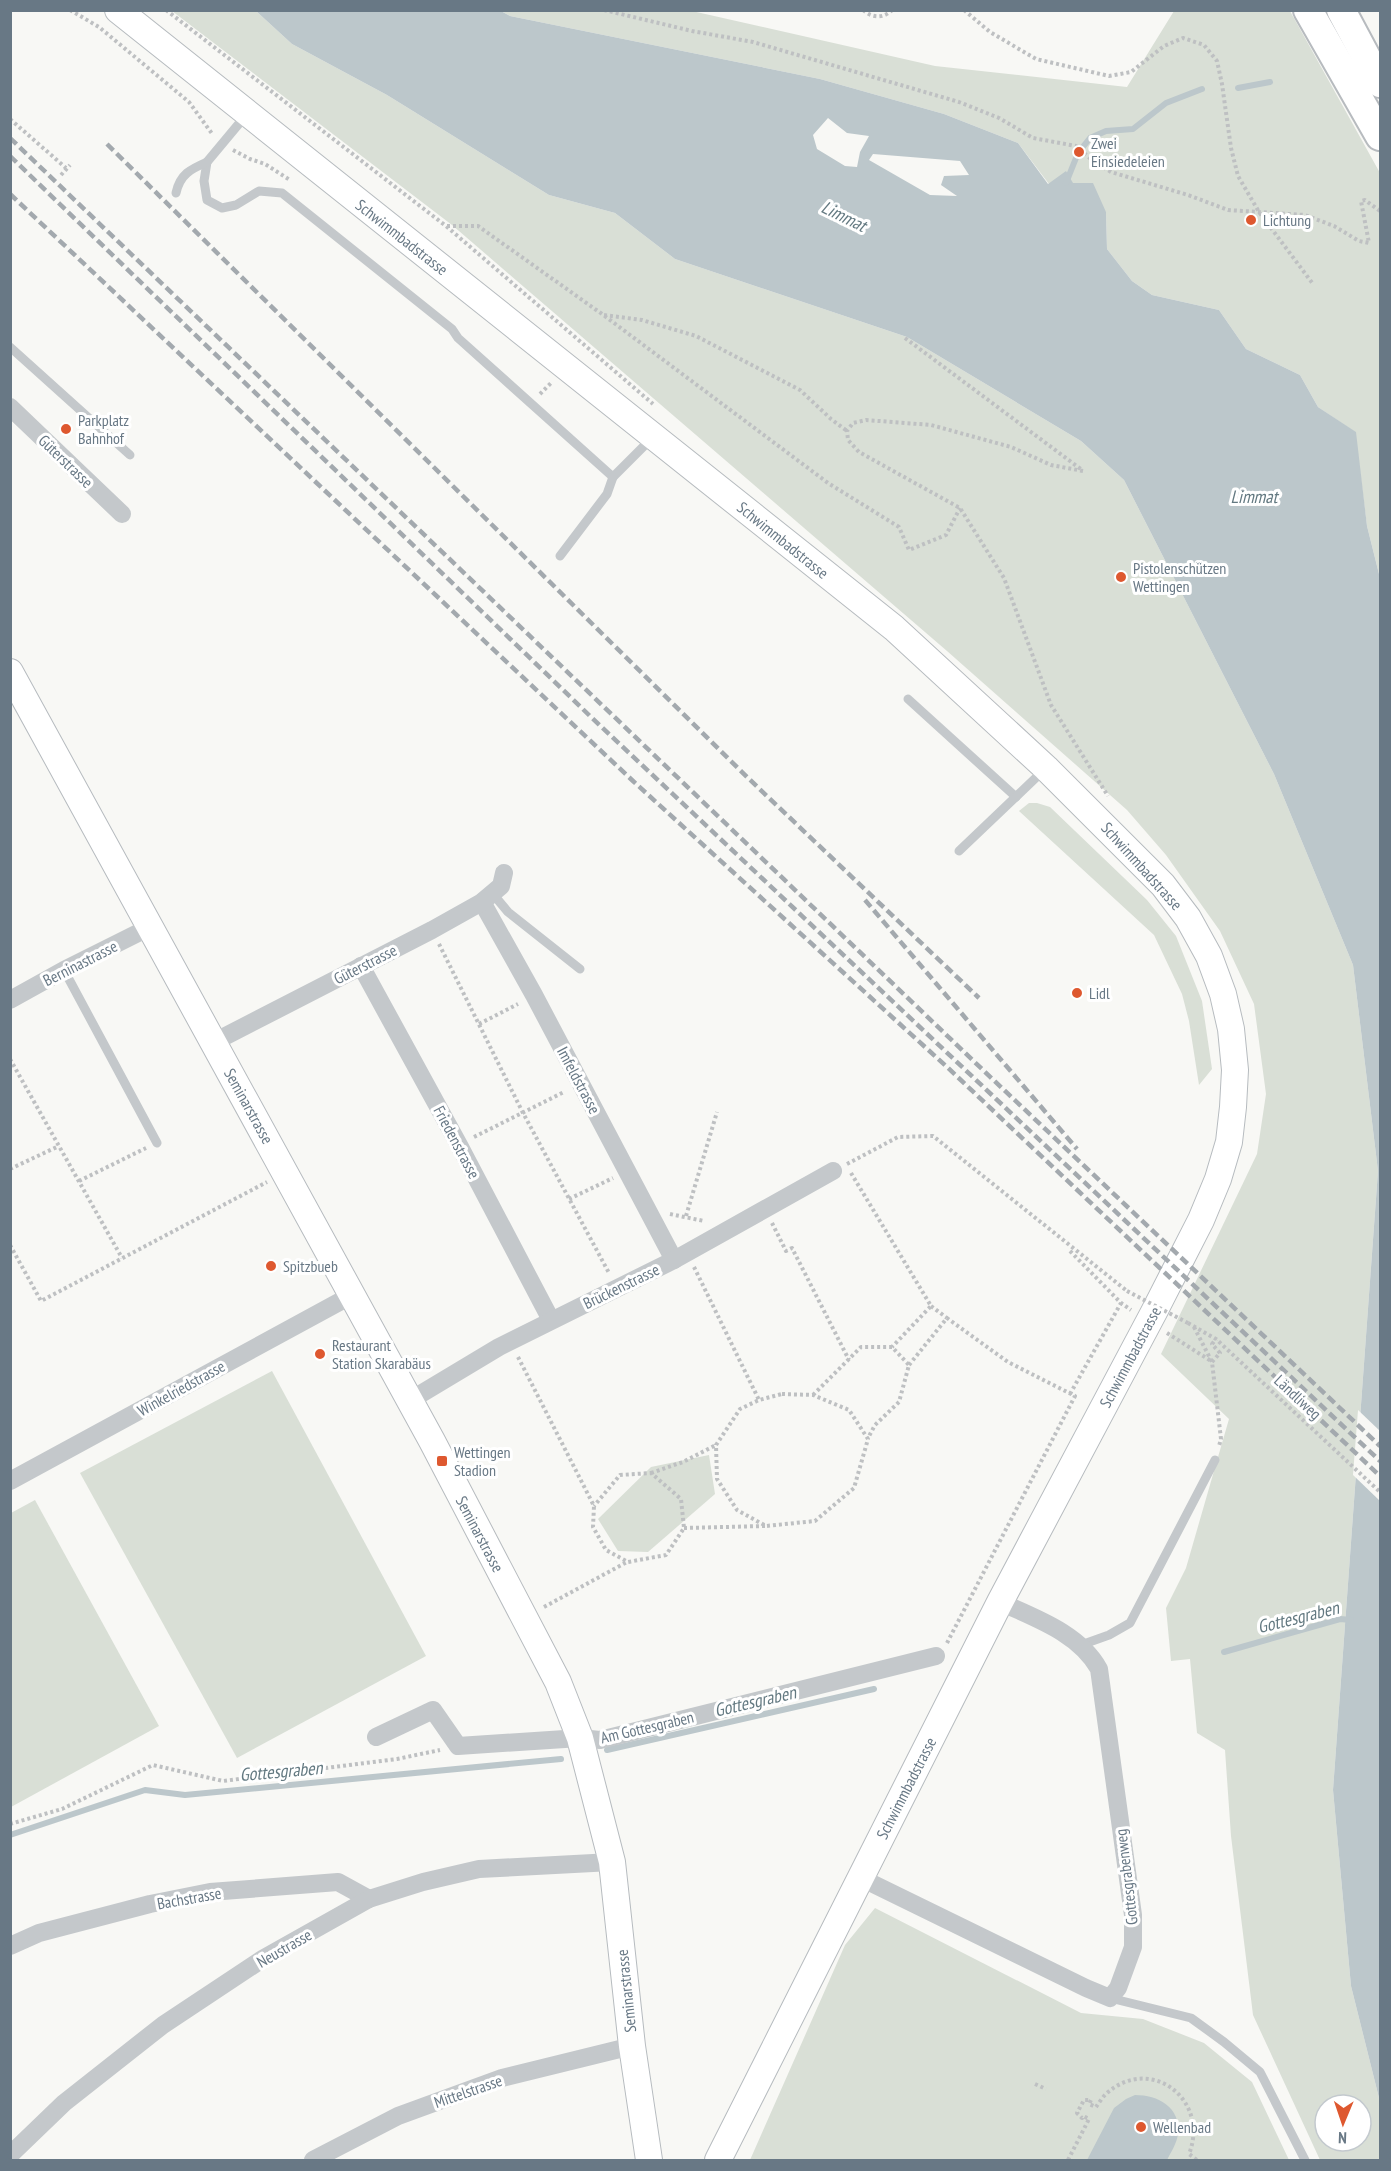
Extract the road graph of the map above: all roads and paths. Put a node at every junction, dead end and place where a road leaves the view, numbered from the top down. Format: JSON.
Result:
{"nodes":[{"id":1,"x":118,"y":10,"type":"edge"},
{"id":2,"x":166,"y":10,"type":"edge"},
{"id":3,"x":604,"y":10,"type":"edge"},
{"id":4,"x":863,"y":10,"type":"edge"},
{"id":5,"x":892,"y":10,"type":"edge"},
{"id":6,"x":964,"y":10,"type":"edge"},
{"id":7,"x":1308,"y":10,"type":"edge"},
{"id":8,"x":1341,"y":10,"type":"edge"},
{"id":9,"x":1380,"y":83,"type":"edge"},
{"id":10,"x":247,"y":114,"type":"junction"},
{"id":11,"x":10,"y":118,"type":"edge"},
{"id":12,"x":1380,"y":136,"type":"edge"},
{"id":13,"x":207,"y":162,"type":"junction"},
{"id":14,"x":61,"y":175,"type":"dead end"},
{"id":15,"x":176,"y":193,"type":"dead end"},
{"id":16,"x":1380,"y":211,"type":"edge"},
{"id":17,"x":1259,"y":212,"type":"junction"},
{"id":18,"x":446,"y":226,"type":"junction"},
{"id":19,"x":1313,"y":284,"type":"dead end"},
{"id":20,"x":602,"y":314,"type":"junction"},
{"id":21,"x":905,"y":338,"type":"dead end"},
{"id":22,"x":10,"y":347,"type":"edge"},
{"id":23,"x":554,"y":380,"type":"dead end"},
{"id":24,"x":531,"y":402,"type":"junction"},
{"id":25,"x":654,"y":406,"type":"dead end"},
{"id":26,"x":10,"y":407,"type":"edge"},
{"id":27,"x":847,"y":431,"type":"junction"},
{"id":28,"x":654,"y":437,"type":"junction"},
{"id":29,"x":130,"y":455,"type":"dead end"},
{"id":30,"x":613,"y":477,"type":"junction"},
{"id":31,"x":960,"y":508,"type":"junction"},
{"id":32,"x":122,"y":514,"type":"dead end"},
{"id":33,"x":560,"y":556,"type":"dead end"},
{"id":34,"x":10,"y":672,"type":"edge"},
{"id":35,"x":908,"y":699,"type":"dead end"},
{"id":36,"x":1046,"y":768,"type":"junction"},
{"id":37,"x":1016,"y":797,"type":"junction"},
{"id":38,"x":1101,"y":821,"type":"junction"},
{"id":39,"x":959,"y":851,"type":"dead end"},
{"id":40,"x":504,"y":873,"type":"dead end"},
{"id":41,"x":487,"y":898,"type":"junction"},
{"id":42,"x":150,"y":927,"type":"junction"},
{"id":43,"x":432,"y":930,"type":"junction"},
{"id":44,"x":362,"y":966,"type":"junction"},
{"id":45,"x":580,"y":969,"type":"dead end"},
{"id":46,"x":64,"y":970,"type":"junction"},
{"id":47,"x":534,"y":995,"type":"junction"},
{"id":48,"x":10,"y":1000,"type":"edge"},
{"id":49,"x":479,"y":1024,"type":"junction"},
{"id":50,"x":214,"y":1042,"type":"junction"},
{"id":51,"x":10,"y":1059,"type":"edge"},
{"id":52,"x":582,"y":1085,"type":"junction"},
{"id":53,"x":522,"y":1112,"type":"junction"},
{"id":54,"x":717,"y":1112,"type":"dead end"},
{"id":55,"x":158,"y":1143,"type":"joint"},
{"id":56,"x":459,"y":1145,"type":"junction"},
{"id":57,"x":59,"y":1146,"type":"junction"},
{"id":58,"x":839,"y":1167,"type":"junction"},
{"id":59,"x":10,"y":1169,"type":"edge"},
{"id":60,"x":627,"y":1171,"type":"junction"},
{"id":61,"x":271,"y":1180,"type":"dead end"},
{"id":62,"x":79,"y":1182,"type":"junction"},
{"id":63,"x":569,"y":1199,"type":"junction"},
{"id":64,"x":766,"y":1209,"type":"junction"},
{"id":65,"x":648,"y":1211,"type":"junction"},
{"id":66,"x":686,"y":1216,"type":"junction"},
{"id":67,"x":731,"y":1228,"type":"junction"},
{"id":68,"x":1059,"y":1239,"type":"junction"},
{"id":69,"x":10,"y":1245,"type":"edge"},
{"id":70,"x":681,"y":1256,"type":"junction"},
{"id":71,"x":122,"y":1258,"type":"junction"},
{"id":72,"x":616,"y":1287,"type":"junction"},
{"id":73,"x":1144,"y":1291,"type":"dead end"},
{"id":74,"x":352,"y":1295,"type":"junction"},
{"id":75,"x":1139,"y":1301,"type":"dead end"},
{"id":76,"x":1121,"y":1303,"type":"junction"},
{"id":77,"x":931,"y":1306,"type":"junction"},
{"id":78,"x":1133,"y":1312,"type":"dead end"},
{"id":79,"x":947,"y":1318,"type":"junction"},
{"id":80,"x":551,"y":1320,"type":"junction"},
{"id":81,"x":1194,"y":1326,"type":"junction"},
{"id":82,"x":1174,"y":1337,"type":"dead end"},
{"id":83,"x":1216,"y":1339,"type":"junction"},
{"id":84,"x":510,"y":1341,"type":"junction"},
{"id":85,"x":892,"y":1347,"type":"junction"},
{"id":86,"x":849,"y":1360,"type":"junction"},
{"id":87,"x":1212,"y":1362,"type":"junction"},
{"id":88,"x":909,"y":1365,"type":"junction"},
{"id":89,"x":1070,"y":1394,"type":"junction"},
{"id":90,"x":813,"y":1395,"type":"junction"},
{"id":91,"x":759,"y":1400,"type":"junction"},
{"id":92,"x":410,"y":1401,"type":"junction"},
{"id":93,"x":868,"y":1439,"type":"junction"},
{"id":94,"x":716,"y":1445,"type":"junction"},
{"id":95,"x":1215,"y":1460,"type":"joint"},
{"id":96,"x":651,"y":1473,"type":"junction"},
{"id":97,"x":10,"y":1481,"type":"edge"},
{"id":98,"x":1380,"y":1492,"type":"edge"},
{"id":99,"x":594,"y":1506,"type":"junction"},
{"id":100,"x":766,"y":1526,"type":"junction"},
{"id":101,"x":684,"y":1527,"type":"junction"},
{"id":102,"x":628,"y":1562,"type":"junction"},
{"id":103,"x":1000,"y":1602,"type":"junction"},
{"id":104,"x":538,"y":1610,"type":"dead end"},
{"id":105,"x":1082,"y":1645,"type":"junction"},
{"id":106,"x":940,"y":1652,"type":"joint"},
{"id":107,"x":376,"y":1737,"type":"dead end"},
{"id":108,"x":580,"y":1738,"type":"junction"},
{"id":109,"x":458,"y":1746,"type":"junction"},
{"id":110,"x":10,"y":1824,"type":"edge"},
{"id":111,"x":612,"y":1862,"type":"junction"},
{"id":112,"x":861,"y":1878,"type":"junction"},
{"id":113,"x":369,"y":1899,"type":"junction"},
{"id":114,"x":10,"y":1946,"type":"edge"},
{"id":115,"x":1110,"y":1998,"type":"junction"},
{"id":116,"x":632,"y":2046,"type":"junction"},
{"id":117,"x":1035,"y":2084,"type":"dead end"},
{"id":118,"x":1046,"y":2089,"type":"dead end"},
{"id":119,"x":10,"y":2155,"type":"edge"},
{"id":120,"x":313,"y":2160,"type":"edge"},
{"id":121,"x":649,"y":2160,"type":"edge"},
{"id":122,"x":718,"y":2160,"type":"edge"},
{"id":123,"x":1068,"y":2160,"type":"edge"},
{"id":124,"x":1197,"y":2160,"type":"edge"},
{"id":125,"x":1305,"y":2160,"type":"edge"}],
"edges":[{"from":1,"to":10,"type":"main road","name":"Schwimmbadstrasse"},
{"from":2,"to":18,"type":"path"},
{"from":3,"to":17,"type":"path"},
{"from":4,"to":5,"type":"path"},
{"from":6,"to":17,"type":"path"},
{"from":7,"to":12,"type":"main road"},
{"from":8,"to":9,"type":"main road"},
{"from":10,"to":13,"type":"lane"},
{"from":10,"to":28,"type":"main road","name":"Schwimmbadstrasse"},
{"from":11,"to":14,"type":"path"},
{"from":13,"to":15,"type":"lane"},
{"from":13,"to":24,"type":"lane"},
{"from":16,"to":17,"type":"path"},
{"from":17,"to":19,"type":"path"},
{"from":18,"to":20,"type":"path"},
{"from":18,"to":25,"type":"path"},
{"from":20,"to":27,"type":"path"},
{"from":20,"to":31,"type":"path"},
{"from":21,"to":27,"type":"path"},
{"from":22,"to":29,"type":"lane"},
{"from":23,"to":24,"type":"path"},
{"from":24,"to":30,"type":"lane"},
{"from":26,"to":32,"type":"street","name":"Güterstrasse"},
{"from":27,"to":31,"type":"path"},
{"from":28,"to":30,"type":"lane"},
{"from":28,"to":36,"type":"main road","name":"Schwimmbadstrasse"},
{"from":30,"to":33,"type":"lane"},
{"from":31,"to":38,"type":"path"},
{"from":34,"to":42,"type":"main road","name":"Seminarstrasse"},
{"from":35,"to":37,"type":"lane"},
{"from":36,"to":37,"type":"lane"},
{"from":36,"to":38,"type":"main road","name":"Schwimmbadstrasse"},
{"from":37,"to":39,"type":"lane"},
{"from":38,"to":103,"type":"main road","name":"Schwimmbadstrasse"},
{"from":40,"to":41,"type":"street"},
{"from":41,"to":43,"type":"street","name":"Güterstrasse"},
{"from":41,"to":45,"type":"lane"},
{"from":41,"to":47,"type":"street","name":"Imfeldstrasse"},
{"from":42,"to":46,"type":"street","name":"Berninastrasse"},
{"from":42,"to":50,"type":"main road","name":"Seminarstrasse"},
{"from":43,"to":44,"type":"street","name":"Güterstrasse"},
{"from":43,"to":49,"type":"path"},
{"from":44,"to":50,"type":"street","name":"Güterstrasse"},
{"from":44,"to":56,"type":"street","name":"Friedenstrasse"},
{"from":46,"to":48,"type":"street","name":"Berninastrasse"},
{"from":46,"to":55,"type":"lane"},
{"from":47,"to":49,"type":"path"},
{"from":47,"to":52,"type":"street","name":"Imfeldstrasse"},
{"from":49,"to":53,"type":"path"},
{"from":50,"to":74,"type":"main road","name":"Seminarstrasse"},
{"from":51,"to":57,"type":"path"},
{"from":52,"to":53,"type":"path"},
{"from":52,"to":60,"type":"street","name":"Imfeldstrasse"},
{"from":53,"to":56,"type":"path"},
{"from":53,"to":63,"type":"path"},
{"from":54,"to":66,"type":"path"},
{"from":55,"to":62,"type":"path"},
{"from":56,"to":80,"type":"street","name":"Friedenstrasse"},
{"from":57,"to":59,"type":"path"},
{"from":57,"to":62,"type":"path"},
{"from":58,"to":64,"type":"street","name":"Brückenstrasse"},
{"from":58,"to":68,"type":"path"},
{"from":58,"to":77,"type":"path"},
{"from":60,"to":63,"type":"path"},
{"from":60,"to":65,"type":"street","name":"Imfeldstrasse"},
{"from":61,"to":71,"type":"path"},
{"from":62,"to":71,"type":"path"},
{"from":63,"to":72,"type":"path"},
{"from":64,"to":67,"type":"street","name":"Brückenstrasse"},
{"from":64,"to":86,"type":"path"},
{"from":65,"to":66,"type":"path"},
{"from":65,"to":70,"type":"street","name":"Imfeldstrasse"},
{"from":66,"to":67,"type":"path"},
{"from":67,"to":70,"type":"street","name":"Brückenstrasse"},
{"from":68,"to":76,"type":"path"},
{"from":68,"to":81,"type":"path","name":"Ländliweg","bridge":true},
{"from":69,"to":71,"type":"path"},
{"from":70,"to":72,"type":"street","name":"Brückenstrasse"},
{"from":70,"to":91,"type":"path"},
{"from":72,"to":80,"type":"street","name":"Brückenstrasse"},
{"from":73,"to":75,"type":"path"},
{"from":74,"to":92,"type":"main road","name":"Seminarstrasse"},
{"from":74,"to":97,"type":"street","name":"Winkelriedstrasse"},
{"from":76,"to":78,"type":"path"},
{"from":76,"to":89,"type":"path"},
{"from":77,"to":79,"type":"path"},
{"from":77,"to":85,"type":"path"},
{"from":79,"to":88,"type":"path"},
{"from":79,"to":89,"type":"path"},
{"from":80,"to":84,"type":"street","name":"Brückenstrasse"},
{"from":81,"to":83,"type":"path","name":"Ländliweg"},
{"from":81,"to":87,"type":"path"},
{"from":82,"to":87,"type":"path"},
{"from":83,"to":87,"type":"path"},
{"from":83,"to":98,"type":"path","name":"Ländliweg"},
{"from":84,"to":92,"type":"street","name":"Brückenstrasse"},
{"from":84,"to":99,"type":"path"},
{"from":85,"to":86,"type":"path"},
{"from":85,"to":88,"type":"path"},
{"from":86,"to":90,"type":"path"},
{"from":87,"to":95,"type":"path"},
{"from":88,"to":93,"type":"path"},
{"from":89,"to":106,"type":"path"},
{"from":90,"to":91,"type":"path"},
{"from":90,"to":93,"type":"path"},
{"from":91,"to":94,"type":"path"},
{"from":92,"to":108,"type":"main road","name":"Seminarstrasse"},
{"from":93,"to":100,"type":"path"},
{"from":94,"to":96,"type":"path"},
{"from":94,"to":100,"type":"path"},
{"from":95,"to":105,"type":"lane"},
{"from":96,"to":99,"type":"path"},
{"from":96,"to":101,"type":"path"},
{"from":99,"to":102,"type":"path"},
{"from":100,"to":101,"type":"path"},
{"from":101,"to":102,"type":"path"},
{"from":102,"to":104,"type":"path"},
{"from":103,"to":105,"type":"street","name":"Gottesgrabenweg"},
{"from":103,"to":112,"type":"main road","name":"Schwimmbadstrasse"},
{"from":105,"to":115,"type":"street","name":"Gottesgrabenweg"},
{"from":106,"to":108,"type":"street","name":"Am Gottesgraben"},
{"from":107,"to":109,"type":"street"},
{"from":108,"to":109,"type":"street","name":"Am Gottesgraben"},
{"from":108,"to":111,"type":"main road","name":"Seminarstrasse"},
{"from":109,"to":110,"type":"path"},
{"from":111,"to":113,"type":"street","name":"Neustrasse"},
{"from":111,"to":116,"type":"main road","name":"Seminarstrasse"},
{"from":112,"to":115,"type":"street"},
{"from":112,"to":122,"type":"main road","name":"Schwimmbadstrasse"},
{"from":113,"to":114,"type":"street","name":"Bachstrasse"},
{"from":113,"to":119,"type":"street","name":"Neustrasse"},
{"from":115,"to":125,"type":"lane"},
{"from":116,"to":120,"type":"street","name":"Mittelstrasse"},
{"from":116,"to":121,"type":"main road","name":"Seminarstrasse"},
{"from":117,"to":118,"type":"path"},
{"from":123,"to":124,"type":"path"}]}
